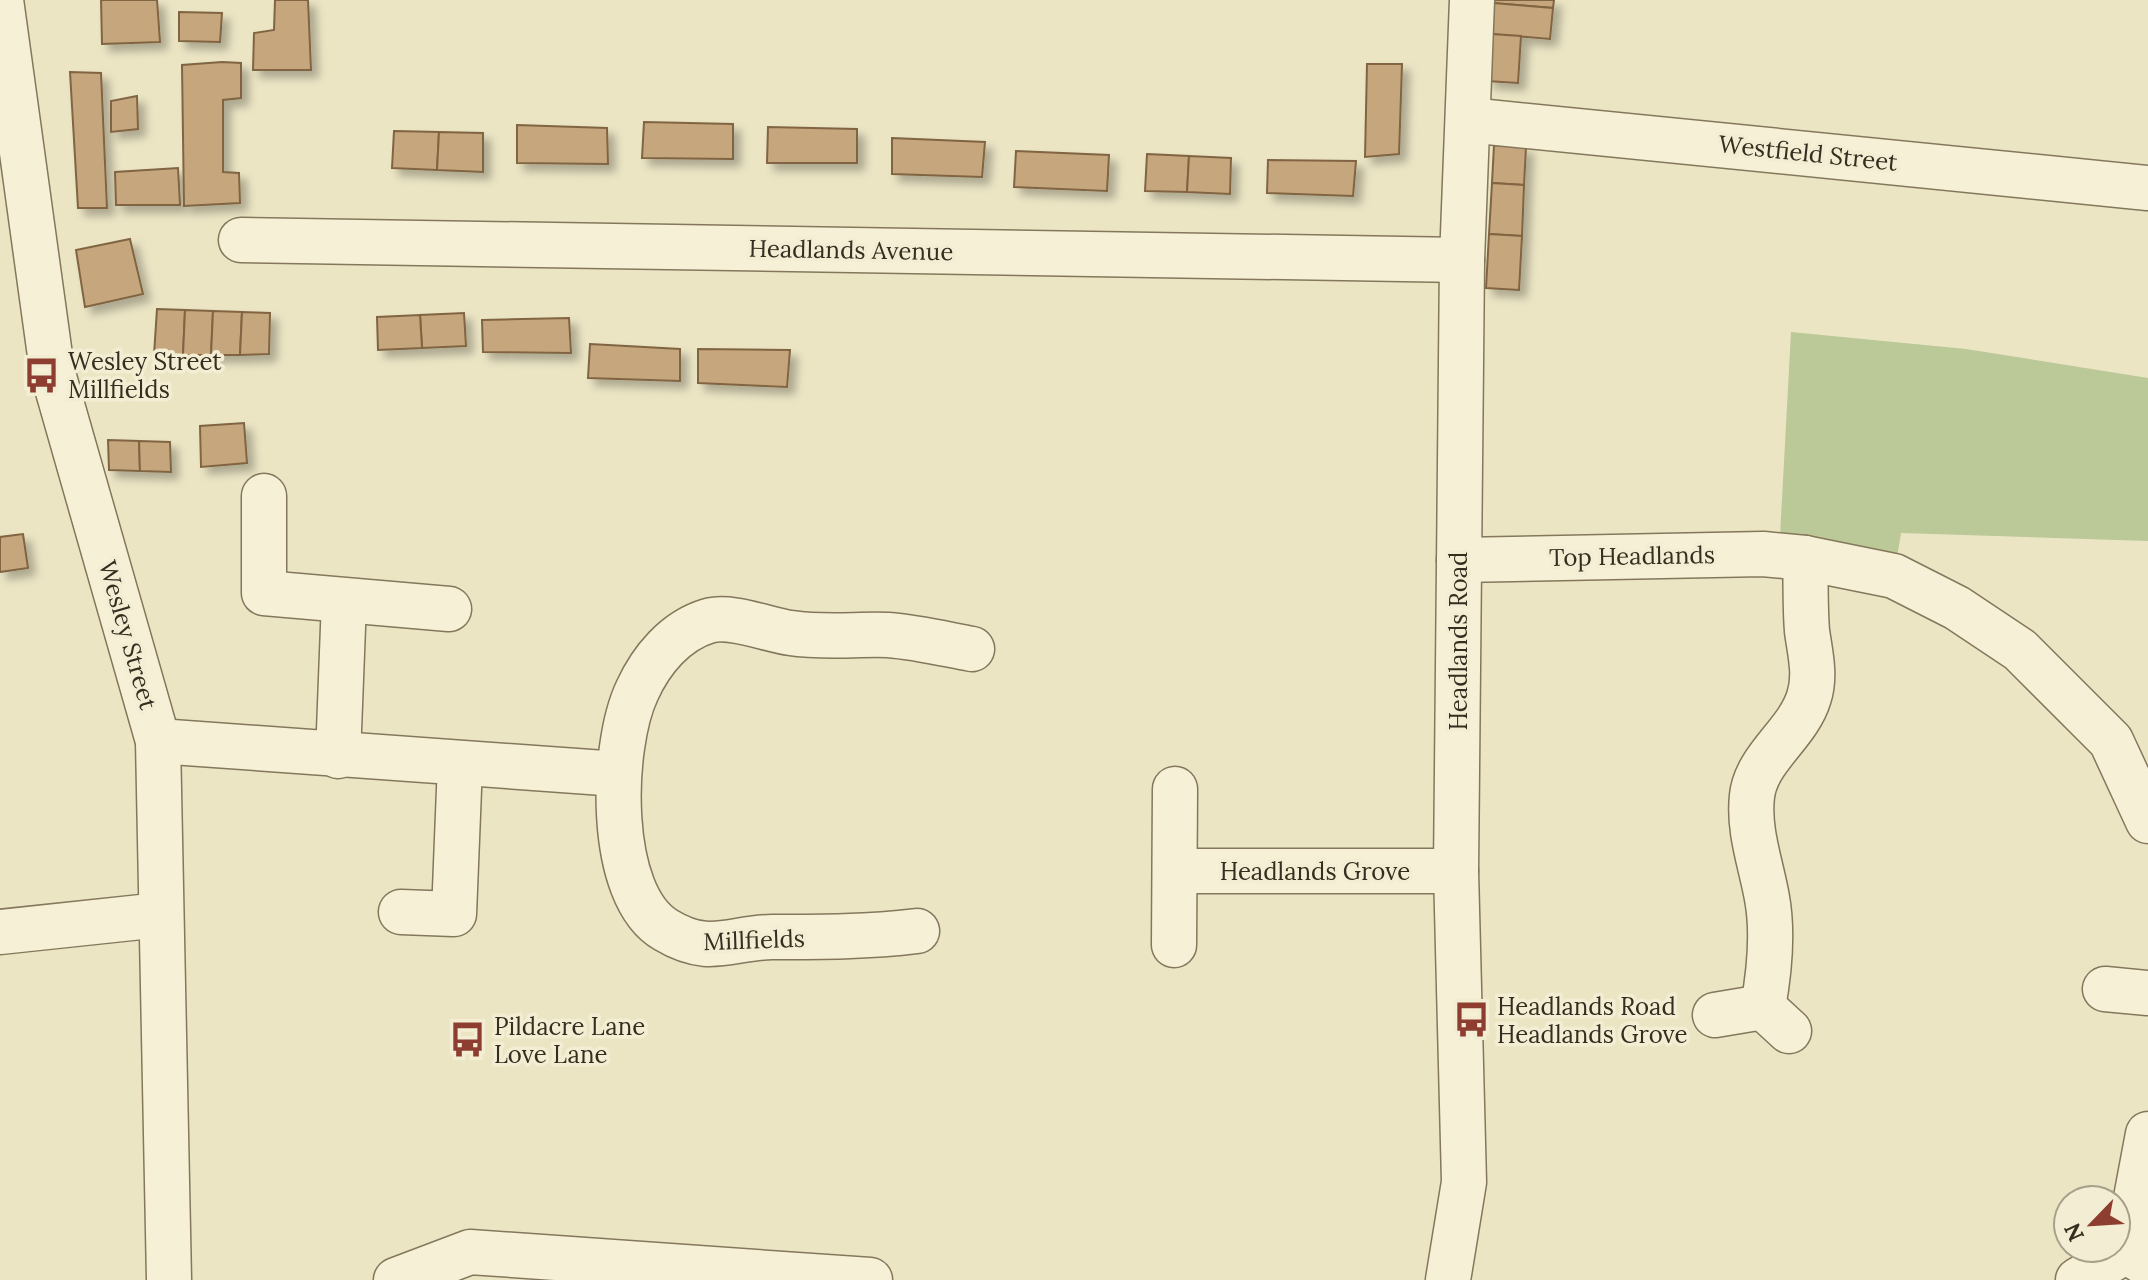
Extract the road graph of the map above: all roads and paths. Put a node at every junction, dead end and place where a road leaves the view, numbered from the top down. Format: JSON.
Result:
{"nodes":[{"id":1,"x":1,"y":0,"type":"edge"},
{"id":2,"x":1472,"y":0,"type":"edge"},
{"id":3,"x":1468,"y":120,"type":"junction"},
{"id":4,"x":2148,"y":188,"type":"edge"},
{"id":5,"x":241,"y":240,"type":"dead end"},
{"id":6,"x":1462,"y":260,"type":"junction"},
{"id":7,"x":264,"y":496,"type":"dead end"},
{"id":8,"x":1805,"y":558,"type":"junction"},
{"id":9,"x":1459,"y":560,"type":"junction"},
{"id":10,"x":344,"y":601,"type":"junction"},
{"id":11,"x":449,"y":609,"type":"dead end"},
{"id":12,"x":972,"y":649,"type":"dead end"},
{"id":13,"x":158,"y":741,"type":"junction"},
{"id":14,"x":338,"y":756,"type":"junction"},
{"id":15,"x":460,"y":764,"type":"junction"},
{"id":16,"x":618,"y":774,"type":"junction"},
{"id":17,"x":1175,"y":789,"type":"dead end"},
{"id":18,"x":2148,"y":821,"type":"edge"},
{"id":19,"x":1175,"y":871,"type":"junction"},
{"id":20,"x":1456,"y":871,"type":"junction"},
{"id":21,"x":401,"y":912,"type":"dead end"},
{"id":22,"x":160,"y":915,"type":"junction"},
{"id":23,"x":917,"y":931,"type":"dead end"},
{"id":24,"x":0,"y":932,"type":"edge"},
{"id":25,"x":1174,"y":945,"type":"dead end"},
{"id":26,"x":2105,"y":989,"type":"dead end"},
{"id":27,"x":2148,"y":993,"type":"edge"},
{"id":28,"x":1715,"y":1015,"type":"dead end"},
{"id":29,"x":2148,"y":1134,"type":"edge"},
{"id":30,"x":2137,"y":1258,"type":"edge"},
{"id":31,"x":526,"y":1268,"type":"edge"},
{"id":32,"x":169,"y":1280,"type":"edge"},
{"id":33,"x":396,"y":1280,"type":"edge"},
{"id":34,"x":864,"y":1280,"type":"edge"},
{"id":35,"x":1448,"y":1280,"type":"edge"},
{"id":36,"x":2078,"y":1280,"type":"edge"}],
"edges":[{"from":1,"to":13,"type":"street","name":"Wesley Street"},
{"from":2,"to":3,"type":"street","name":"Headlands Road"},
{"from":3,"to":4,"type":"street","name":"Westfield Street"},
{"from":3,"to":6,"type":"street","name":"Headlands Road"},
{"from":5,"to":6,"type":"street","name":"Headlands Avenue"},
{"from":6,"to":9,"type":"street","name":"Headlands Road"},
{"from":7,"to":10,"type":"street"},
{"from":8,"to":9,"type":"street","name":"Top Headlands"},
{"from":8,"to":18,"type":"street","name":"Top Headlands"},
{"from":8,"to":28,"type":"street"},
{"from":9,"to":20,"type":"street","name":"Headlands Road"},
{"from":10,"to":11,"type":"street"},
{"from":10,"to":14,"type":"street"},
{"from":12,"to":16,"type":"street","name":"Millfields"},
{"from":13,"to":14,"type":"street"},
{"from":13,"to":22,"type":"street","name":"Wesley Street"},
{"from":14,"to":15,"type":"street"},
{"from":15,"to":16,"type":"street"},
{"from":15,"to":21,"type":"street"},
{"from":16,"to":23,"type":"street","name":"Millfields"},
{"from":17,"to":19,"type":"street"},
{"from":19,"to":20,"type":"street","name":"Headlands Grove"},
{"from":19,"to":25,"type":"street"},
{"from":20,"to":35,"type":"street","name":"Headlands Road"},
{"from":22,"to":24,"type":"street"},
{"from":22,"to":32,"type":"street","name":"Wesley Street"},
{"from":26,"to":27,"type":"street"},
{"from":29,"to":30,"type":"street"},
{"from":30,"to":36,"type":"street"},
{"from":31,"to":33,"type":"street"},
{"from":31,"to":34,"type":"street"}]}
